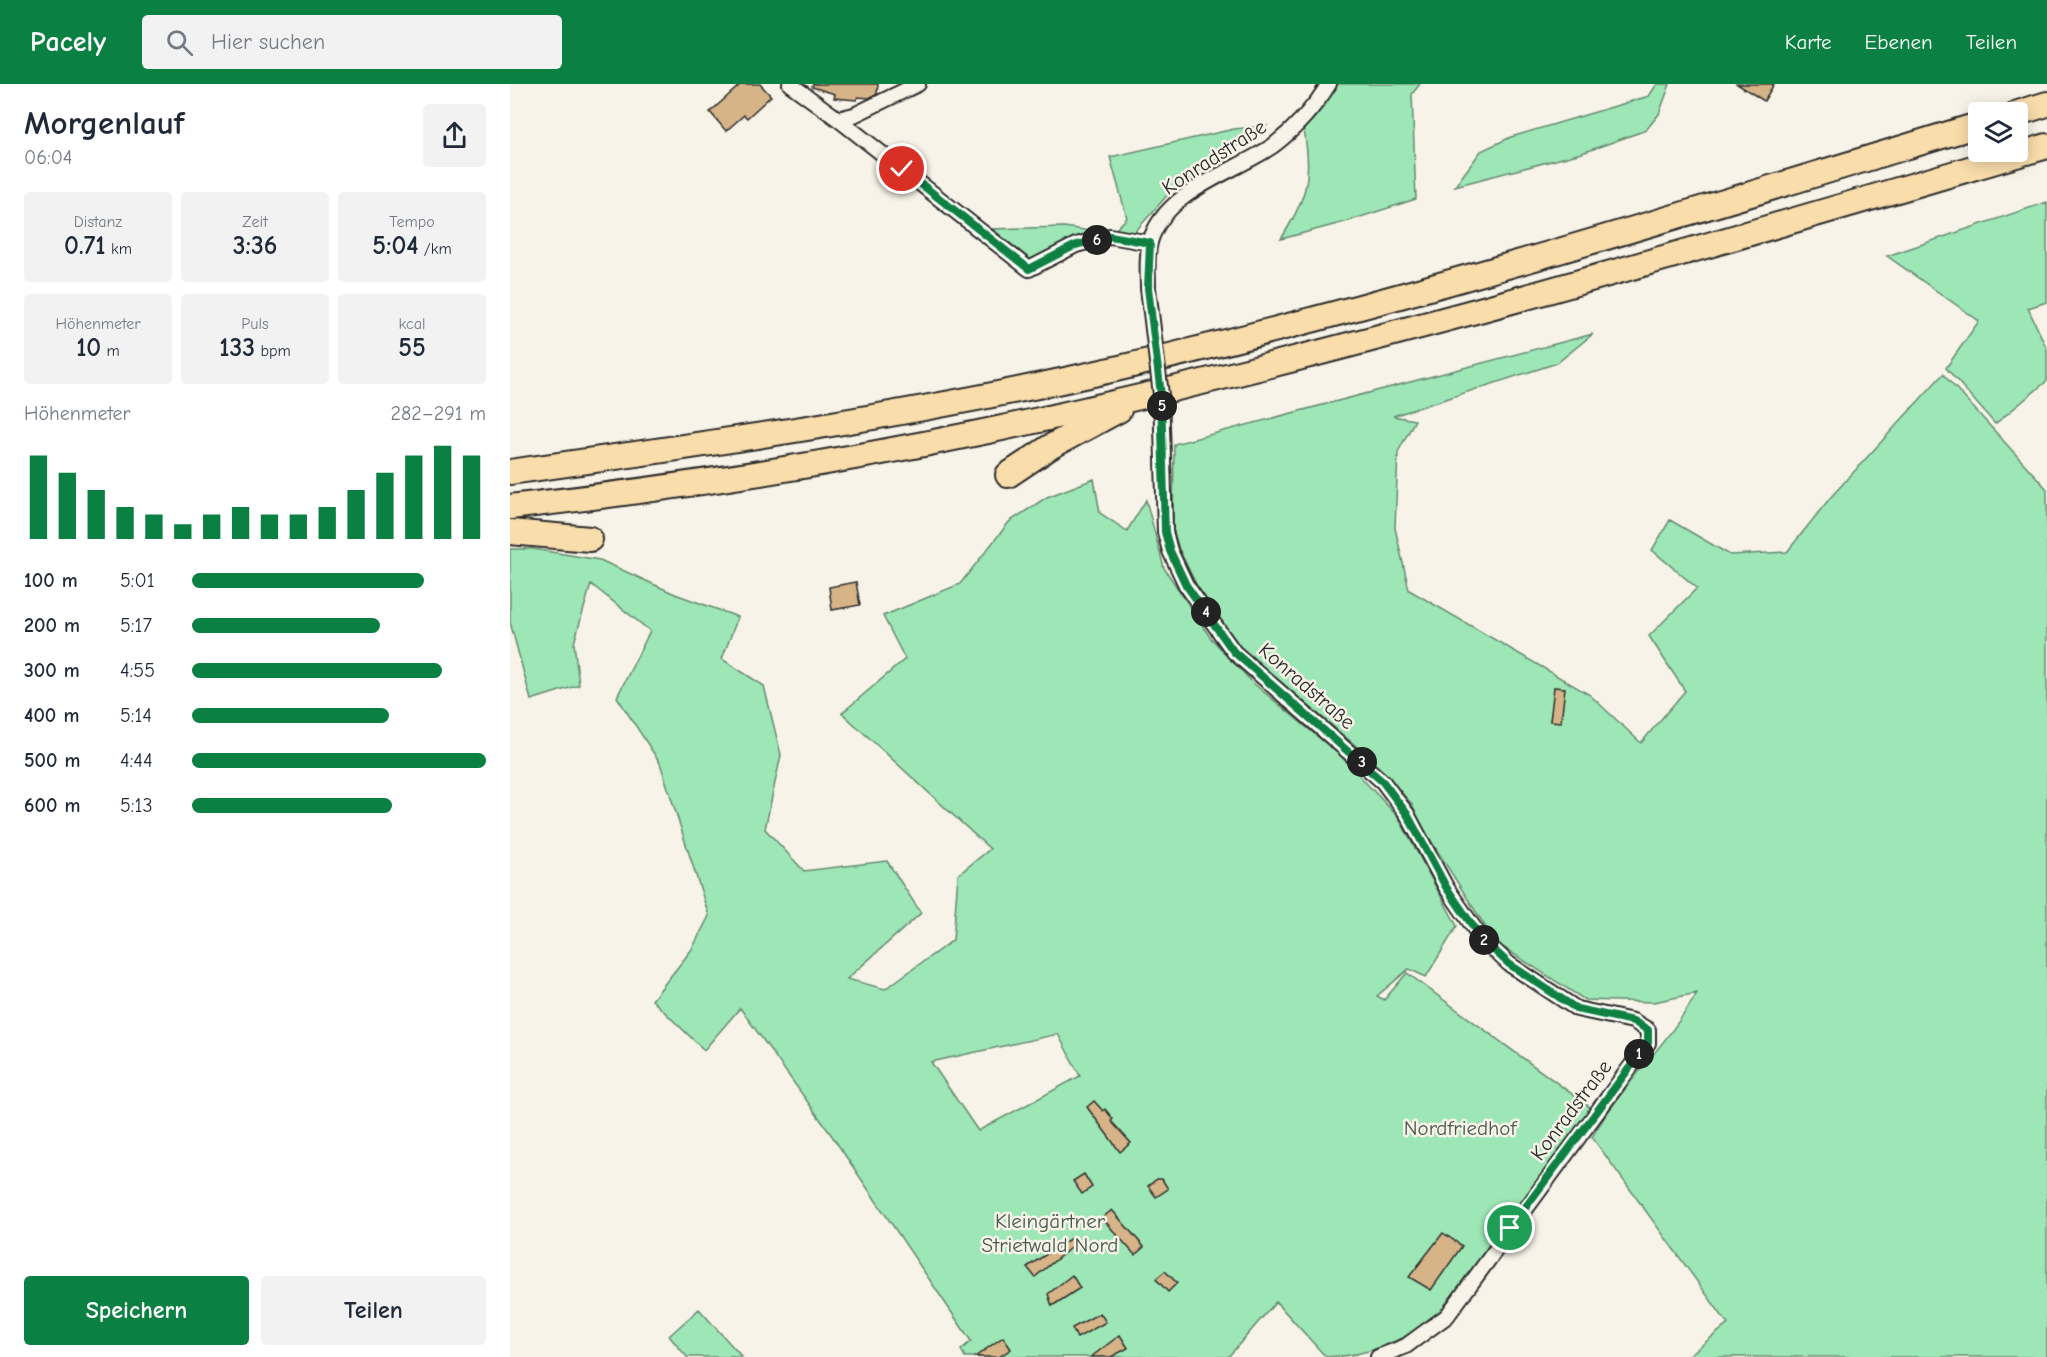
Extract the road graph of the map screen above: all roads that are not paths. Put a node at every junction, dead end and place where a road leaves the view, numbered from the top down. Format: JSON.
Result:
{"nodes":[{"id":1,"x":790,"y":84,"type":"edge"},
{"id":2,"x":918,"y":84,"type":"edge"},
{"id":3,"x":1329,"y":84,"type":"edge"},
{"id":4,"x":2047,"y":104,"type":"edge"},
{"id":5,"x":2028,"y":110,"type":"edge"},
{"id":6,"x":838,"y":119,"type":"junction"},
{"id":7,"x":1968,"y":128,"type":"edge"},
{"id":8,"x":2047,"y":146,"type":"edge"},
{"id":9,"x":1150,"y":243,"type":"junction"},
{"id":10,"x":1145,"y":396,"type":"junction"},
{"id":11,"x":510,"y":472,"type":"edge"},
{"id":12,"x":1008,"y":474,"type":"dead end"},
{"id":13,"x":510,"y":507,"type":"edge"},
{"id":14,"x":510,"y":532,"type":"edge"},
{"id":15,"x":590,"y":539,"type":"dead end"},
{"id":16,"x":1378,"y":1357,"type":"edge"}],
"edges":[{"from":1,"to":6,"type":"street"},
{"from":2,"to":6,"type":"street"},
{"from":3,"to":9,"type":"street","name":"Konradstraße"},
{"from":4,"to":5,"type":"highway"},
{"from":6,"to":9,"type":"street"},
{"from":7,"to":11,"type":"highway"},
{"from":8,"to":10,"type":"highway"},
{"from":9,"to":16,"type":"street","name":"Konradstraße","bridge":true},
{"from":10,"to":12,"type":"highway"},
{"from":10,"to":13,"type":"highway"},
{"from":14,"to":15,"type":"highway"}]}
